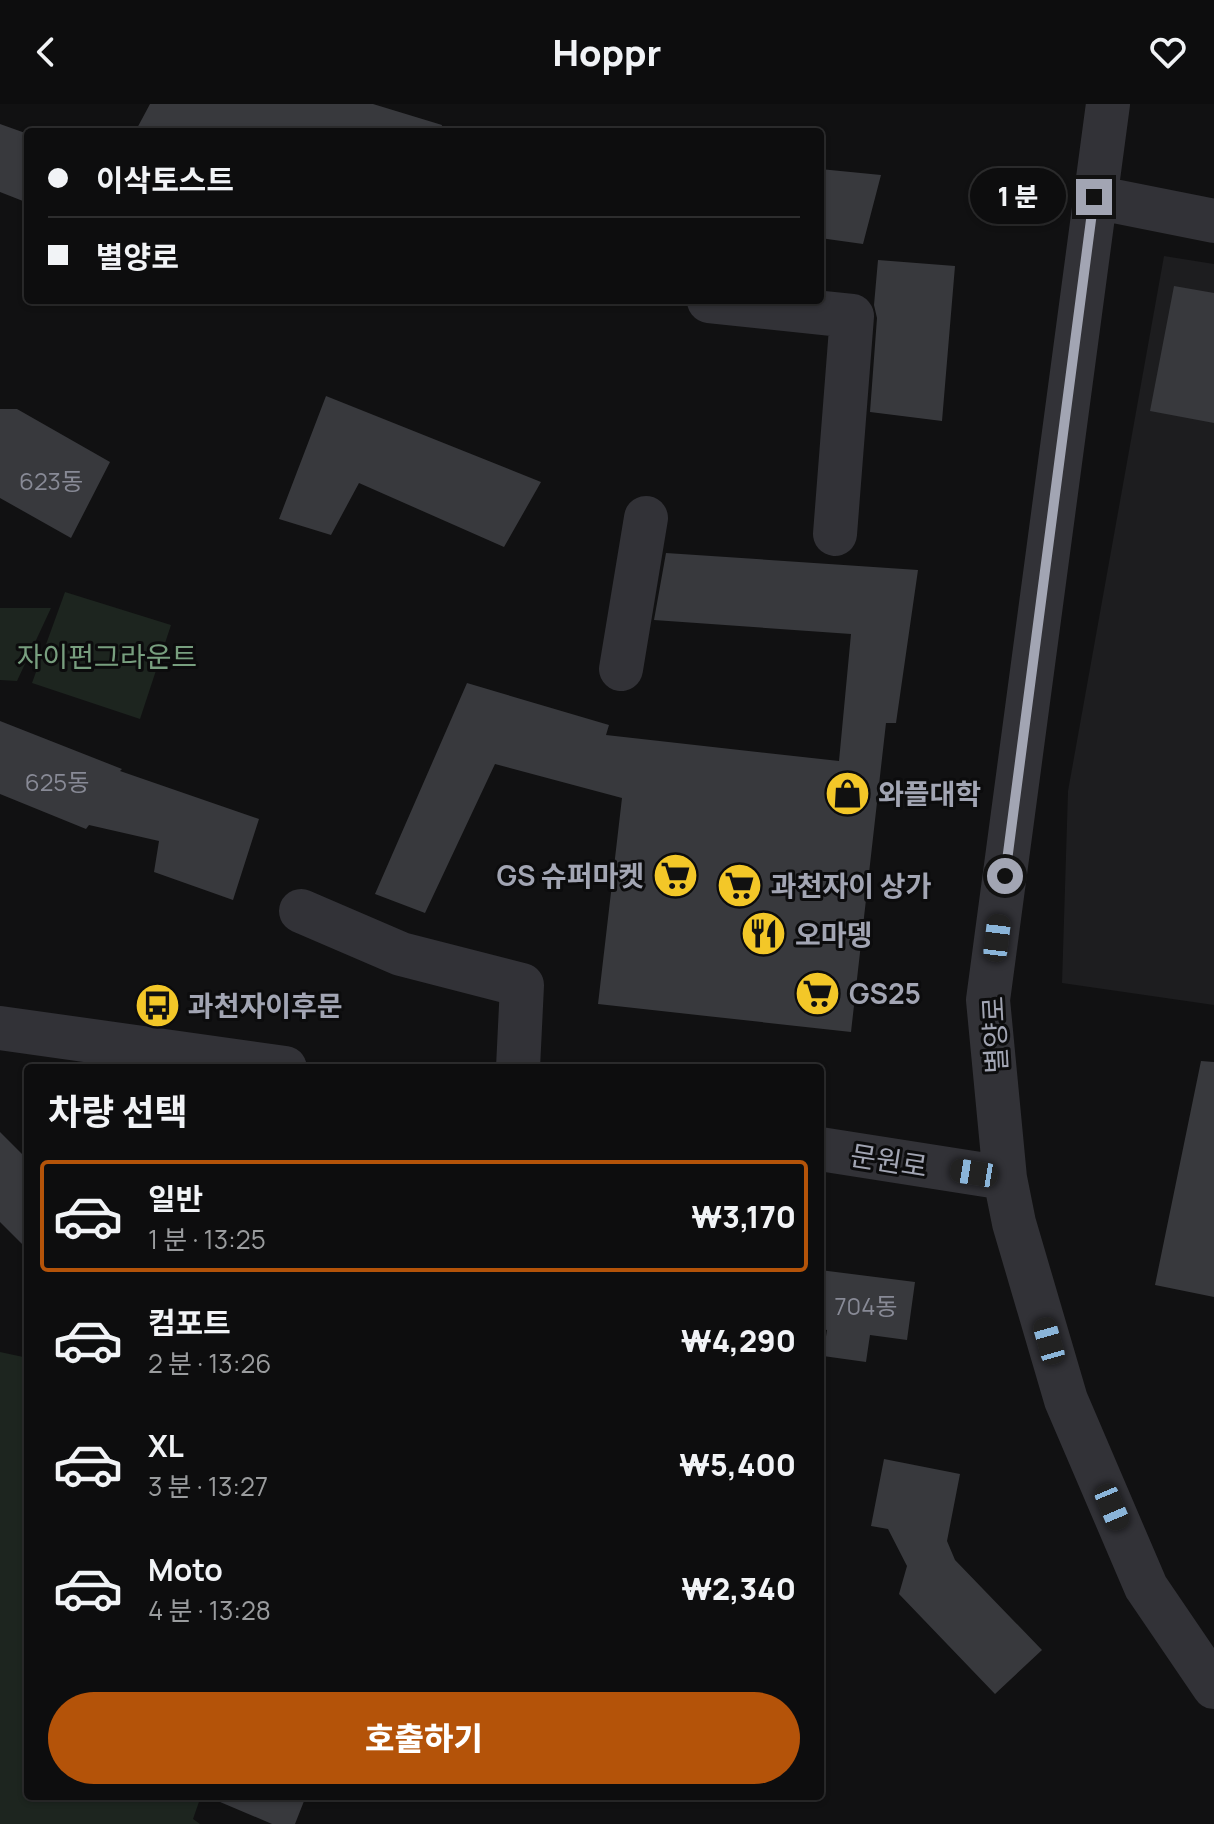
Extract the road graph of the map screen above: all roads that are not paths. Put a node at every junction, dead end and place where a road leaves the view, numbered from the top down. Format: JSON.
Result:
{"nodes":[{"id":1,"x":1108,"y":104,"type":"edge"},
{"id":2,"x":1094,"y":197,"type":"junction"},
{"id":3,"x":1214,"y":221,"type":"edge"},
{"id":4,"x":738,"y":304,"type":"edge"},
{"id":5,"x":646,"y":518,"type":"dead end"},
{"id":6,"x":835,"y":534,"type":"dead end"},
{"id":7,"x":621,"y":669,"type":"dead end"},
{"id":8,"x":301,"y":911,"type":"dead end"},
{"id":9,"x":0,"y":1028,"type":"edge"},
{"id":10,"x":256,"y":1064,"type":"edge"},
{"id":11,"x":518,"y":1064,"type":"edge"},
{"id":12,"x":824,"y":1150,"type":"edge"},
{"id":13,"x":1005,"y":1178,"type":"junction"},
{"id":14,"x":1214,"y":1687,"type":"edge"}],
"edges":[{"from":1,"to":2,"type":"street","name":"별양로"},
{"from":2,"to":3,"type":"street"},
{"from":2,"to":13,"type":"street","name":"별양로"},
{"from":4,"to":6,"type":"street"},
{"from":5,"to":7,"type":"street"},
{"from":8,"to":11,"type":"street"},
{"from":9,"to":10,"type":"street"},
{"from":12,"to":13,"type":"street","name":"문원로"},
{"from":13,"to":14,"type":"street","name":"별양로"}]}
